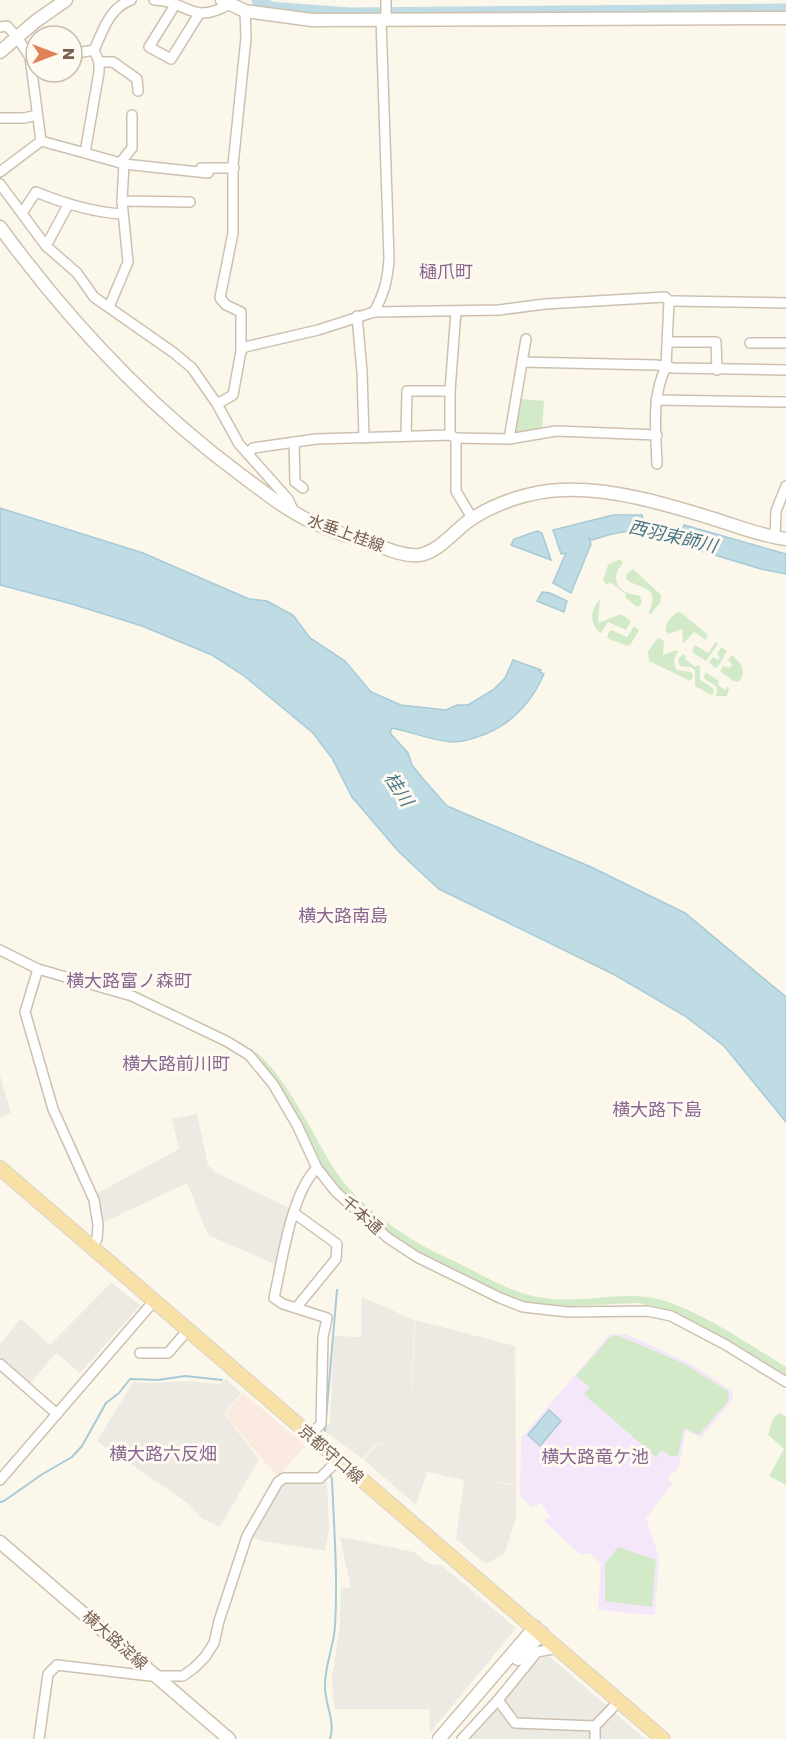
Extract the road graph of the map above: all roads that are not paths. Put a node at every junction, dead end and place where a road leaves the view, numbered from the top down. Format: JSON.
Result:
{"nodes":[{"id":1,"x":66,"y":0,"type":"edge"},
{"id":2,"x":131,"y":0,"type":"edge"},
{"id":3,"x":154,"y":0,"type":"edge"},
{"id":4,"x":386,"y":0,"type":"edge"},
{"id":5,"x":228,"y":1,"type":"edge"},
{"id":6,"x":175,"y":4,"type":"junction"},
{"id":7,"x":245,"y":11,"type":"junction"},
{"id":8,"x":199,"y":14,"type":"junction"},
{"id":9,"x":786,"y":18,"type":"edge"},
{"id":10,"x":384,"y":19,"type":"junction"},
{"id":11,"x":0,"y":27,"type":"edge"},
{"id":12,"x":17,"y":38,"type":"junction"},
{"id":13,"x":24,"y":46,"type":"edge"},
{"id":14,"x":94,"y":50,"type":"junction"},
{"id":15,"x":0,"y":52,"type":"edge"},
{"id":16,"x":84,"y":52,"type":"edge"},
{"id":17,"x":99,"y":62,"type":"junction"},
{"id":18,"x":35,"y":84,"type":"edge"},
{"id":19,"x":138,"y":91,"type":"dead end"},
{"id":20,"x":37,"y":114,"type":"junction"},
{"id":21,"x":132,"y":116,"type":"dead end"},
{"id":22,"x":0,"y":118,"type":"edge"},
{"id":23,"x":41,"y":141,"type":"junction"},
{"id":24,"x":85,"y":153,"type":"junction"},
{"id":25,"x":122,"y":164,"type":"junction"},
{"id":26,"x":234,"y":168,"type":"junction"},
{"id":27,"x":163,"y":169,"type":"junction"},
{"id":28,"x":0,"y":172,"type":"edge"},
{"id":29,"x":208,"y":173,"type":"dead end"},
{"id":30,"x":0,"y":184,"type":"edge"},
{"id":31,"x":122,"y":201,"type":"junction"},
{"id":32,"x":190,"y":202,"type":"dead end"},
{"id":33,"x":68,"y":205,"type":"junction"},
{"id":34,"x":22,"y":213,"type":"junction"},
{"id":35,"x":122,"y":214,"type":"junction"},
{"id":36,"x":0,"y":227,"type":"edge"},
{"id":37,"x":46,"y":246,"type":"junction"},
{"id":38,"x":669,"y":301,"type":"junction"},
{"id":39,"x":786,"y":303,"type":"edge"},
{"id":40,"x":110,"y":307,"type":"junction"},
{"id":41,"x":456,"y":311,"type":"junction"},
{"id":42,"x":374,"y":312,"type":"junction"},
{"id":43,"x":357,"y":316,"type":"junction"},
{"id":44,"x":526,"y":339,"type":"dead end"},
{"id":45,"x":668,"y":342,"type":"junction"},
{"id":46,"x":750,"y":343,"type":"dead end"},
{"id":47,"x":786,"y":344,"type":"edge"},
{"id":48,"x":241,"y":351,"type":"junction"},
{"id":49,"x":522,"y":362,"type":"junction"},
{"id":50,"x":666,"y":366,"type":"junction"},
{"id":51,"x":717,"y":370,"type":"junction"},
{"id":52,"x":786,"y":370,"type":"edge"},
{"id":53,"x":450,"y":390,"type":"junction"},
{"id":54,"x":656,"y":400,"type":"junction"},
{"id":55,"x":786,"y":402,"type":"edge"},
{"id":56,"x":217,"y":404,"type":"junction"},
{"id":57,"x":406,"y":435,"type":"junction"},
{"id":58,"x":657,"y":435,"type":"junction"},
{"id":59,"x":453,"y":437,"type":"junction"},
{"id":60,"x":363,"y":438,"type":"junction"},
{"id":61,"x":508,"y":439,"type":"junction"},
{"id":62,"x":294,"y":442,"type":"junction"},
{"id":63,"x":248,"y":453,"type":"junction"},
{"id":64,"x":657,"y":464,"type":"dead end"},
{"id":65,"x":786,"y":486,"type":"edge"},
{"id":66,"x":303,"y":488,"type":"dead end"},
{"id":67,"x":294,"y":512,"type":"junction"},
{"id":68,"x":472,"y":518,"type":"junction"},
{"id":69,"x":780,"y":539,"type":"edge"},
{"id":70,"x":0,"y":950,"type":"edge"},
{"id":71,"x":38,"y":969,"type":"junction"},
{"id":72,"x":0,"y":1168,"type":"edge"},
{"id":73,"x":317,"y":1168,"type":"junction"},
{"id":74,"x":294,"y":1213,"type":"junction"},
{"id":75,"x":92,"y":1247,"type":"junction"},
{"id":76,"x":154,"y":1301,"type":"junction"},
{"id":77,"x":296,"y":1308,"type":"junction"},
{"id":78,"x":188,"y":1330,"type":"junction"},
{"id":79,"x":140,"y":1353,"type":"dead end"},
{"id":80,"x":0,"y":1364,"type":"edge"},
{"id":81,"x":786,"y":1382,"type":"edge"},
{"id":82,"x":57,"y":1414,"type":"junction"},
{"id":83,"x":310,"y":1435,"type":"junction"},
{"id":84,"x":335,"y":1463,"type":"junction"},
{"id":85,"x":0,"y":1480,"type":"edge"},
{"id":86,"x":0,"y":1542,"type":"edge"},
{"id":87,"x":538,"y":1630,"type":"junction"},
{"id":88,"x":558,"y":1648,"type":"junction"},
{"id":89,"x":156,"y":1676,"type":"junction"},
{"id":90,"x":498,"y":1701,"type":"junction"},
{"id":91,"x":619,"y":1701,"type":"junction"},
{"id":92,"x":595,"y":1726,"type":"junction"},
{"id":93,"x":39,"y":1739,"type":"edge"},
{"id":94,"x":229,"y":1739,"type":"edge"},
{"id":95,"x":439,"y":1739,"type":"edge"},
{"id":96,"x":462,"y":1739,"type":"edge"},
{"id":97,"x":595,"y":1739,"type":"edge"},
{"id":98,"x":663,"y":1739,"type":"edge"}],
"edges":[{"from":1,"to":12,"type":"street"},
{"from":2,"to":14,"type":"street"},
{"from":3,"to":6,"type":"street"},
{"from":4,"to":10,"type":"street"},
{"from":5,"to":7,"type":"street"},
{"from":5,"to":8,"type":"street"},
{"from":6,"to":8,"type":"street"},
{"from":6,"to":8,"type":"street"},
{"from":7,"to":10,"type":"street"},
{"from":7,"to":26,"type":"street"},
{"from":9,"to":10,"type":"street"},
{"from":10,"to":42,"type":"street"},
{"from":11,"to":12,"type":"street"},
{"from":12,"to":13,"type":"street"},
{"from":12,"to":15,"type":"street"},
{"from":14,"to":16,"type":"street"},
{"from":14,"to":17,"type":"street"},
{"from":17,"to":19,"type":"street"},
{"from":17,"to":24,"type":"street"},
{"from":18,"to":20,"type":"street"},
{"from":20,"to":22,"type":"street"},
{"from":20,"to":23,"type":"street"},
{"from":21,"to":25,"type":"street"},
{"from":23,"to":24,"type":"street"},
{"from":23,"to":28,"type":"street"},
{"from":24,"to":25,"type":"street"},
{"from":25,"to":27,"type":"street"},
{"from":25,"to":31,"type":"street"},
{"from":26,"to":27,"type":"street"},
{"from":26,"to":48,"type":"street"},
{"from":27,"to":29,"type":"street"},
{"from":30,"to":34,"type":"street"},
{"from":31,"to":32,"type":"street"},
{"from":31,"to":35,"type":"street"},
{"from":33,"to":34,"type":"street"},
{"from":33,"to":35,"type":"street"},
{"from":33,"to":37,"type":"street"},
{"from":34,"to":37,"type":"street"},
{"from":35,"to":40,"type":"street"},
{"from":36,"to":67,"type":"street","name":"水垂上桂線"},
{"from":37,"to":40,"type":"street"},
{"from":38,"to":39,"type":"street"},
{"from":38,"to":41,"type":"street"},
{"from":38,"to":45,"type":"street"},
{"from":40,"to":56,"type":"street"},
{"from":41,"to":42,"type":"street"},
{"from":41,"to":53,"type":"street"},
{"from":42,"to":43,"type":"street"},
{"from":43,"to":48,"type":"street"},
{"from":43,"to":60,"type":"street"},
{"from":44,"to":49,"type":"street"},
{"from":45,"to":50,"type":"street"},
{"from":45,"to":51,"type":"street"},
{"from":46,"to":47,"type":"street"},
{"from":48,"to":56,"type":"street"},
{"from":49,"to":50,"type":"street"},
{"from":49,"to":61,"type":"street"},
{"from":50,"to":51,"type":"street"},
{"from":50,"to":54,"type":"street"},
{"from":51,"to":52,"type":"street"},
{"from":53,"to":57,"type":"street"},
{"from":53,"to":59,"type":"street"},
{"from":54,"to":55,"type":"street"},
{"from":54,"to":58,"type":"street"},
{"from":56,"to":63,"type":"street"},
{"from":57,"to":59,"type":"street"},
{"from":57,"to":60,"type":"street"},
{"from":58,"to":61,"type":"street"},
{"from":58,"to":64,"type":"street"},
{"from":59,"to":61,"type":"street"},
{"from":59,"to":68,"type":"street"},
{"from":60,"to":62,"type":"street"},
{"from":62,"to":63,"type":"street"},
{"from":62,"to":66,"type":"street"},
{"from":63,"to":67,"type":"street"},
{"from":65,"to":69,"type":"street"},
{"from":67,"to":68,"type":"street","name":"水垂上桂線"},
{"from":68,"to":69,"type":"street","name":"水垂上桂線"},
{"from":70,"to":71,"type":"street","name":"千本通"},
{"from":71,"to":73,"type":"street","name":"千本通"},
{"from":71,"to":75,"type":"street"},
{"from":72,"to":75,"type":"main road","name":"京都守口線"},
{"from":73,"to":74,"type":"street"},
{"from":73,"to":81,"type":"street","name":"千本通"},
{"from":74,"to":77,"type":"street"},
{"from":74,"to":77,"type":"street"},
{"from":75,"to":76,"type":"main road","name":"京都守口線"},
{"from":76,"to":78,"type":"main road","name":"京都守口線"},
{"from":76,"to":82,"type":"street"},
{"from":77,"to":83,"type":"street"},
{"from":78,"to":79,"type":"street"},
{"from":78,"to":83,"type":"main road","name":"京都守口線"},
{"from":80,"to":82,"type":"street"},
{"from":82,"to":85,"type":"street"},
{"from":83,"to":84,"type":"main road","name":"京都守口線"},
{"from":84,"to":87,"type":"main road","name":"京都守口線"},
{"from":84,"to":89,"type":"street"},
{"from":86,"to":89,"type":"street","name":"横大路淀線"},
{"from":87,"to":88,"type":"main road","name":"京都守口線"},
{"from":87,"to":95,"type":"street"},
{"from":88,"to":90,"type":"street"},
{"from":88,"to":91,"type":"main road","name":"京都守口線"},
{"from":89,"to":93,"type":"street"},
{"from":89,"to":94,"type":"street","name":"横大路淀線"},
{"from":90,"to":92,"type":"street"},
{"from":90,"to":96,"type":"street"},
{"from":91,"to":92,"type":"street"},
{"from":91,"to":98,"type":"main road","name":"京都守口線"},
{"from":92,"to":97,"type":"street"}]}
